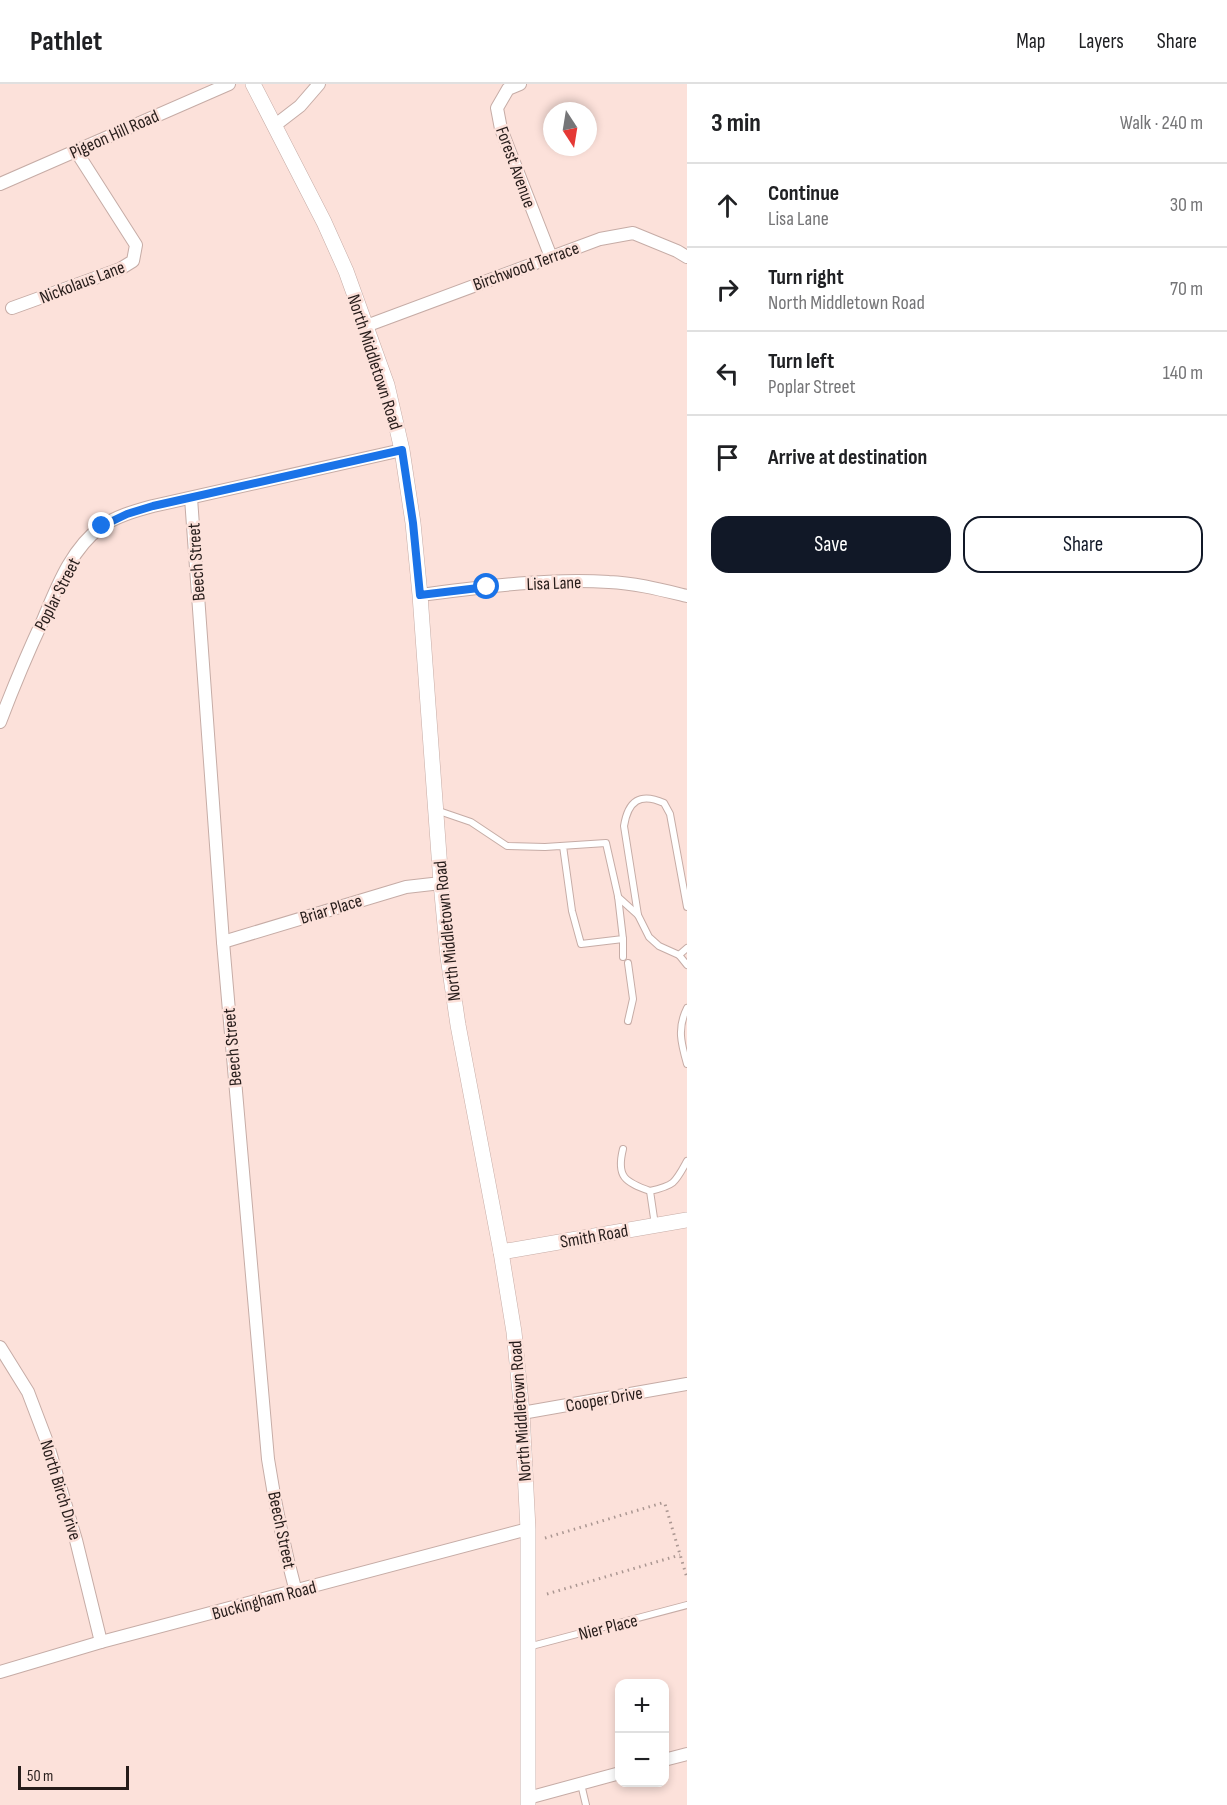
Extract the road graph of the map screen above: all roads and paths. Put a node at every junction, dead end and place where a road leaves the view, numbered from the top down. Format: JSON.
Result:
{"nodes":[{"id":1,"x":229,"y":84,"type":"edge"},
{"id":2,"x":253,"y":84,"type":"edge"},
{"id":3,"x":319,"y":84,"type":"edge"},
{"id":4,"x":520,"y":84,"type":"edge"},
{"id":5,"x":274,"y":126,"type":"junction"},
{"id":6,"x":76,"y":151,"type":"junction"},
{"id":7,"x":0,"y":184,"type":"edge"},
{"id":8,"x":550,"y":257,"type":"junction"},
{"id":9,"x":687,"y":257,"type":"edge"},
{"id":10,"x":12,"y":308,"type":"dead end"},
{"id":11,"x":366,"y":326,"type":"junction"},
{"id":12,"x":402,"y":450,"type":"junction"},
{"id":13,"x":191,"y":498,"type":"junction"},
{"id":14,"x":420,"y":595,"type":"junction"},
{"id":15,"x":687,"y":596,"type":"edge"},
{"id":16,"x":0,"y":722,"type":"edge"},
{"id":17,"x":436,"y":809,"type":"junction"},
{"id":18,"x":563,"y":846,"type":"junction"},
{"id":19,"x":441,"y":883,"type":"junction"},
{"id":20,"x":618,"y":896,"type":"junction"},
{"id":21,"x":687,"y":907,"type":"edge"},
{"id":22,"x":638,"y":915,"type":"junction"},
{"id":23,"x":623,"y":939,"type":"junction"},
{"id":24,"x":223,"y":942,"type":"junction"},
{"id":25,"x":687,"y":948,"type":"edge"},
{"id":26,"x":679,"y":955,"type":"junction"},
{"id":27,"x":623,"y":957,"type":"dead end"},
{"id":28,"x":628,"y":963,"type":"dead end"},
{"id":29,"x":687,"y":965,"type":"edge"},
{"id":30,"x":687,"y":1008,"type":"edge"},
{"id":31,"x":628,"y":1021,"type":"dead end"},
{"id":32,"x":687,"y":1064,"type":"edge"},
{"id":33,"x":623,"y":1149,"type":"dead end"},
{"id":34,"x":687,"y":1161,"type":"edge"},
{"id":35,"x":650,"y":1191,"type":"junction"},
{"id":36,"x":687,"y":1220,"type":"edge"},
{"id":37,"x":655,"y":1226,"type":"junction"},
{"id":38,"x":501,"y":1252,"type":"junction"},
{"id":39,"x":0,"y":1347,"type":"edge"},
{"id":40,"x":687,"y":1384,"type":"edge"},
{"id":41,"x":522,"y":1413,"type":"junction"},
{"id":42,"x":528,"y":1529,"type":"junction"},
{"id":43,"x":545,"y":1538,"type":"dead end"},
{"id":44,"x":680,"y":1555,"type":"junction"},
{"id":45,"x":687,"y":1578,"type":"edge"},
{"id":46,"x":296,"y":1592,"type":"junction"},
{"id":47,"x":547,"y":1594,"type":"dead end"},
{"id":48,"x":687,"y":1605,"type":"edge"},
{"id":49,"x":101,"y":1642,"type":"junction"},
{"id":50,"x":528,"y":1647,"type":"junction"},
{"id":51,"x":0,"y":1672,"type":"edge"},
{"id":52,"x":687,"y":1754,"type":"edge"},
{"id":53,"x":669,"y":1759,"type":"edge"},
{"id":54,"x":615,"y":1774,"type":"edge"},
{"id":55,"x":581,"y":1784,"type":"junction"},
{"id":56,"x":528,"y":1802,"type":"edge"},
{"id":57,"x":586,"y":1805,"type":"edge"}],
"edges":[{"from":1,"to":6,"type":"street","name":"Pigeon Hill Road"},
{"from":2,"to":5,"type":"street","name":"North Middletown Road"},
{"from":3,"to":5,"type":"street"},
{"from":4,"to":8,"type":"street","name":"Forest Avenue"},
{"from":5,"to":11,"type":"street","name":"North Middletown Road"},
{"from":6,"to":7,"type":"street","name":"Pigeon Hill Road"},
{"from":6,"to":10,"type":"street","name":"Nickolaus Lane"},
{"from":8,"to":9,"type":"street","name":"Birchwood Terrace"},
{"from":8,"to":11,"type":"street","name":"Birchwood Terrace"},
{"from":11,"to":12,"type":"street","name":"North Middletown Road"},
{"from":12,"to":13,"type":"street","name":"Poplar Street"},
{"from":12,"to":14,"type":"street","name":"North Middletown Road"},
{"from":13,"to":16,"type":"street","name":"Poplar Street"},
{"from":13,"to":24,"type":"street","name":"Beech Street"},
{"from":14,"to":15,"type":"street","name":"Lisa Lane"},
{"from":14,"to":17,"type":"street","name":"North Middletown Road"},
{"from":17,"to":18,"type":"lane"},
{"from":17,"to":19,"type":"street","name":"North Middletown Road"},
{"from":18,"to":20,"type":"lane"},
{"from":18,"to":23,"type":"lane"},
{"from":19,"to":24,"type":"street","name":"Briar Place"},
{"from":19,"to":38,"type":"street","name":"North Middletown Road"},
{"from":20,"to":22,"type":"lane"},
{"from":20,"to":23,"type":"lane"},
{"from":21,"to":22,"type":"lane"},
{"from":22,"to":26,"type":"lane"},
{"from":23,"to":27,"type":"lane"},
{"from":24,"to":46,"type":"street","name":"Beech Street"},
{"from":25,"to":26,"type":"lane"},
{"from":26,"to":29,"type":"lane"},
{"from":28,"to":31,"type":"lane"},
{"from":30,"to":32,"type":"lane"},
{"from":33,"to":35,"type":"lane"},
{"from":34,"to":35,"type":"lane"},
{"from":35,"to":37,"type":"lane"},
{"from":36,"to":37,"type":"street","name":"Smith Road"},
{"from":37,"to":38,"type":"street","name":"Smith Road"},
{"from":38,"to":41,"type":"street","name":"North Middletown Road"},
{"from":39,"to":49,"type":"street","name":"North Birch Drive"},
{"from":40,"to":41,"type":"street","name":"Cooper Drive"},
{"from":41,"to":42,"type":"street","name":"North Middletown Road"},
{"from":42,"to":46,"type":"street","name":"Buckingham Road"},
{"from":42,"to":50,"type":"street","name":"North Middletown Road"},
{"from":43,"to":44,"type":"path"},
{"from":44,"to":45,"type":"path"},
{"from":44,"to":47,"type":"path"},
{"from":46,"to":49,"type":"street","name":"Buckingham Road"},
{"from":48,"to":50,"type":"lane","name":"Nier Place"},
{"from":49,"to":51,"type":"street","name":"Buckingham Road"},
{"from":50,"to":56,"type":"street","name":"North Middletown Road"},
{"from":52,"to":53,"type":"street"},
{"from":54,"to":55,"type":"street"},
{"from":55,"to":56,"type":"street"},
{"from":55,"to":57,"type":"lane"}]}
